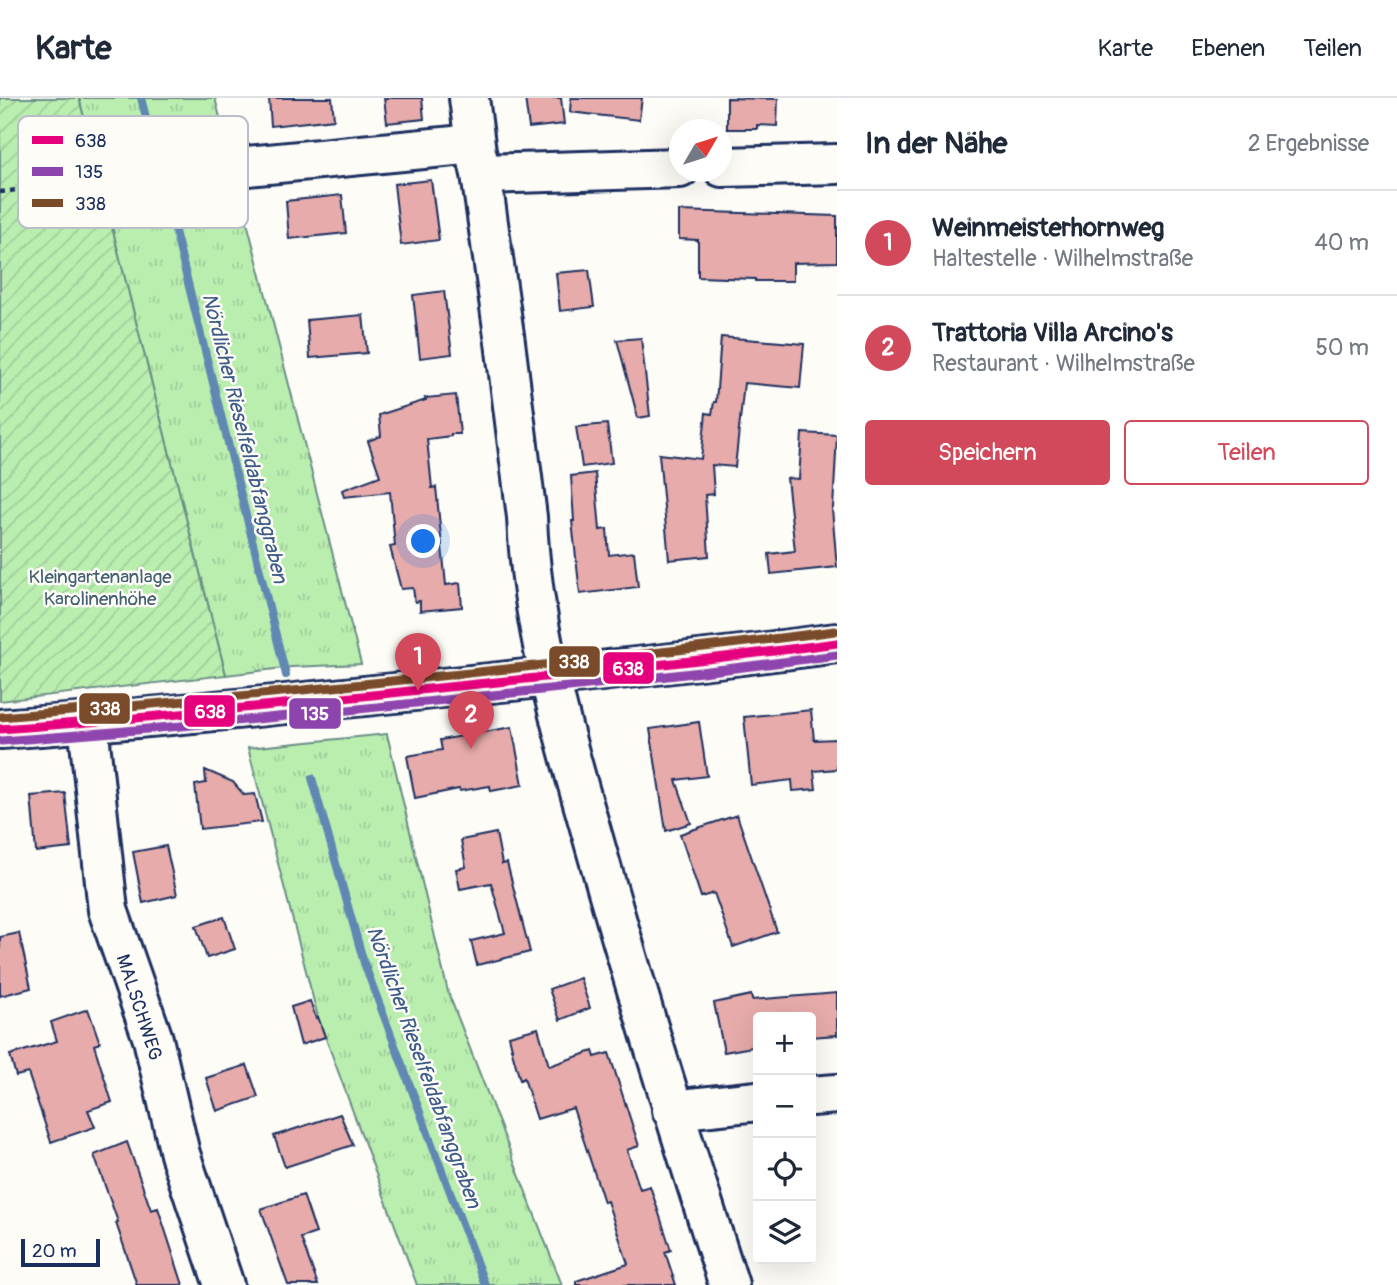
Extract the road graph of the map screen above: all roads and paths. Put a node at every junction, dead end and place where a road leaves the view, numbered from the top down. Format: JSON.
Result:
{"nodes":[{"id":1,"x":469,"y":98,"type":"edge"},
{"id":2,"x":478,"y":159,"type":"junction"},
{"id":3,"x":837,"y":164,"type":"edge"},
{"id":4,"x":732,"y":167,"type":"edge"},
{"id":5,"x":669,"y":168,"type":"edge"},
{"id":6,"x":248,"y":171,"type":"edge"},
{"id":7,"x":18,"y":190,"type":"edge"},
{"id":8,"x":0,"y":192,"type":"edge"},
{"id":9,"x":837,"y":643,"type":"edge"},
{"id":10,"x":549,"y":676,"type":"junction"},
{"id":11,"x":88,"y":723,"type":"junction"},
{"id":12,"x":0,"y":729,"type":"edge"},
{"id":13,"x":837,"y":1094,"type":"edge"},
{"id":14,"x":816,"y":1096,"type":"edge"},
{"id":15,"x":753,"y":1102,"type":"edge"},
{"id":16,"x":672,"y":1110,"type":"junction"},
{"id":17,"x":224,"y":1285,"type":"edge"},
{"id":18,"x":729,"y":1285,"type":"edge"}],
"edges":[{"from":1,"to":2,"type":"street"},
{"from":2,"to":5,"type":"street"},
{"from":2,"to":6,"type":"street"},
{"from":2,"to":10,"type":"street"},
{"from":3,"to":4,"type":"street"},
{"from":7,"to":8,"type":"path"},
{"from":9,"to":10,"type":"street"},
{"from":10,"to":11,"type":"street"},
{"from":10,"to":16,"type":"street"},
{"from":11,"to":12,"type":"street"},
{"from":11,"to":17,"type":"street","name":"MALSCHWEG"},
{"from":13,"to":14,"type":"street"},
{"from":15,"to":16,"type":"street"},
{"from":16,"to":18,"type":"street"}]}
